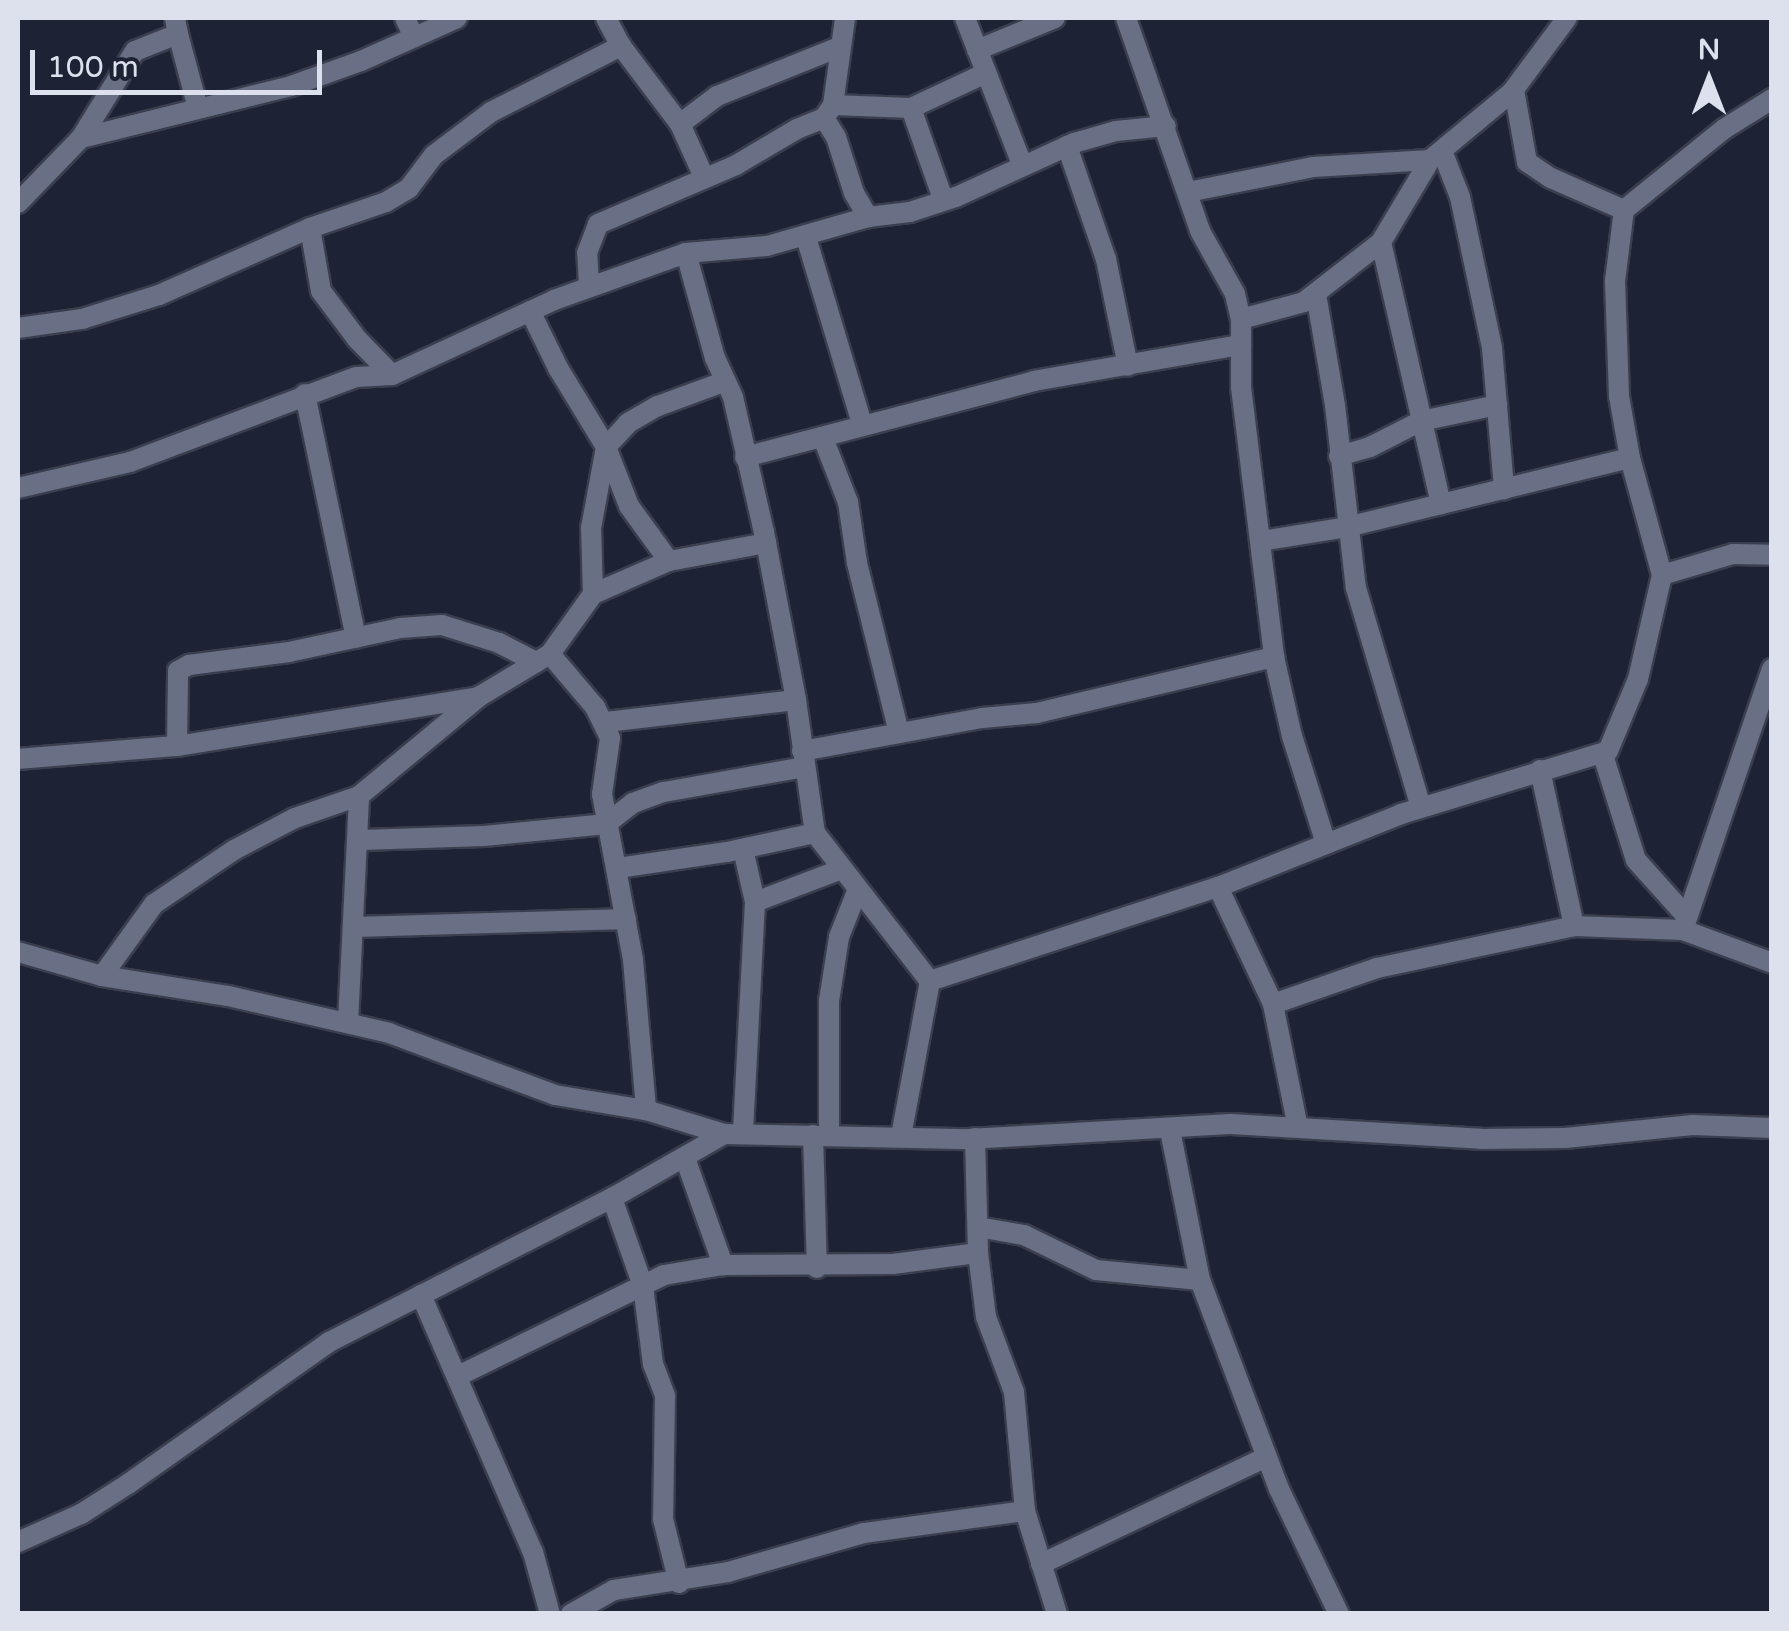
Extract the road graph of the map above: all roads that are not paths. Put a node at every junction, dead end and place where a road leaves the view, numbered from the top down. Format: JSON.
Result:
{"nodes":[{"id":1,"x":457,"y":18,"type":"edge"},
{"id":2,"x":606,"y":18,"type":"edge"},
{"id":3,"x":847,"y":18,"type":"edge"},
{"id":4,"x":965,"y":18,"type":"edge"},
{"id":5,"x":1055,"y":18,"type":"edge"},
{"id":6,"x":1126,"y":18,"type":"edge"},
{"id":7,"x":1566,"y":18,"type":"edge"},
{"id":8,"x":177,"y":26,"type":"edge"},
{"id":9,"x":410,"y":27,"type":"edge"},
{"id":10,"x":621,"y":46,"type":"junction"},
{"id":11,"x":839,"y":47,"type":"junction"},
{"id":12,"x":977,"y":50,"type":"junction"},
{"id":13,"x":986,"y":73,"type":"junction"},
{"id":14,"x":1514,"y":90,"type":"junction"},
{"id":15,"x":1772,"y":98,"type":"edge"},
{"id":16,"x":198,"y":108,"type":"junction"},
{"id":17,"x":912,"y":108,"type":"junction"},
{"id":18,"x":829,"y":111,"type":"junction"},
{"id":19,"x":680,"y":124,"type":"junction"},
{"id":20,"x":1166,"y":126,"type":"junction"},
{"id":21,"x":81,"y":138,"type":"junction"},
{"id":22,"x":1067,"y":146,"type":"junction"},
{"id":23,"x":1436,"y":155,"type":"junction"},
{"id":24,"x":1022,"y":164,"type":"junction"},
{"id":25,"x":704,"y":177,"type":"junction"},
{"id":26,"x":1188,"y":192,"type":"junction"},
{"id":27,"x":943,"y":200,"type":"junction"},
{"id":28,"x":18,"y":203,"type":"edge"},
{"id":29,"x":1624,"y":210,"type":"junction"},
{"id":30,"x":868,"y":217,"type":"junction"},
{"id":31,"x":310,"y":228,"type":"junction"},
{"id":32,"x":806,"y":237,"type":"junction"},
{"id":33,"x":1382,"y":242,"type":"junction"},
{"id":34,"x":686,"y":253,"type":"junction"},
{"id":35,"x":589,"y":286,"type":"junction"},
{"id":36,"x":1316,"y":294,"type":"junction"},
{"id":37,"x":530,"y":311,"type":"junction"},
{"id":38,"x":1241,"y":320,"type":"junction"},
{"id":39,"x":18,"y":328,"type":"edge"},
{"id":40,"x":1241,"y":344,"type":"junction"},
{"id":41,"x":1128,"y":366,"type":"junction"},
{"id":42,"x":392,"y":375,"type":"junction"},
{"id":43,"x":726,"y":382,"type":"junction"},
{"id":44,"x":304,"y":394,"type":"junction"},
{"id":45,"x":1497,"y":405,"type":"junction"},
{"id":46,"x":1421,"y":421,"type":"junction"},
{"id":47,"x":862,"y":424,"type":"junction"},
{"id":48,"x":822,"y":438,"type":"junction"},
{"id":49,"x":606,"y":447,"type":"junction"},
{"id":50,"x":1340,"y":456,"type":"junction"},
{"id":51,"x":745,"y":458,"type":"junction"},
{"id":52,"x":1630,"y":458,"type":"junction"},
{"id":53,"x":18,"y":488,"type":"edge"},
{"id":54,"x":1504,"y":489,"type":"junction"},
{"id":55,"x":1344,"y":503,"type":"junction"},
{"id":56,"x":1441,"y":504,"type":"junction"},
{"id":57,"x":1347,"y":527,"type":"junction"},
{"id":58,"x":1320,"y":530,"type":"junction"},
{"id":59,"x":1261,"y":541,"type":"junction"},
{"id":60,"x":766,"y":543,"type":"junction"},
{"id":61,"x":1772,"y":555,"type":"edge"},
{"id":62,"x":669,"y":561,"type":"junction"},
{"id":63,"x":1662,"y":575,"type":"junction"},
{"id":64,"x":593,"y":594,"type":"junction"},
{"id":65,"x":356,"y":638,"type":"junction"},
{"id":66,"x":543,"y":658,"type":"junction"},
{"id":67,"x":1274,"y":658,"type":"junction"},
{"id":68,"x":1772,"y":670,"type":"edge"},
{"id":69,"x":480,"y":696,"type":"junction"},
{"id":70,"x":796,"y":700,"type":"junction"},
{"id":71,"x":606,"y":722,"type":"junction"},
{"id":72,"x":899,"y":733,"type":"junction"},
{"id":73,"x":177,"y":746,"type":"junction"},
{"id":74,"x":1603,"y":755,"type":"junction"},
{"id":75,"x":18,"y":759,"type":"edge"},
{"id":76,"x":803,"y":759,"type":"junction"},
{"id":77,"x":1540,"y":770,"type":"junction"},
{"id":78,"x":359,"y":796,"type":"junction"},
{"id":79,"x":1420,"y":808,"type":"junction"},
{"id":80,"x":606,"y":824,"type":"junction"},
{"id":81,"x":815,"y":833,"type":"junction"},
{"id":82,"x":360,"y":840,"type":"junction"},
{"id":83,"x":1326,"y":844,"type":"junction"},
{"id":84,"x":743,"y":848,"type":"junction"},
{"id":85,"x":618,"y":868,"type":"junction"},
{"id":86,"x":842,"y":869,"type":"junction"},
{"id":87,"x":1218,"y":887,"type":"junction"},
{"id":88,"x":858,"y":889,"type":"junction"},
{"id":89,"x":756,"y":902,"type":"junction"},
{"id":90,"x":626,"y":919,"type":"junction"},
{"id":91,"x":1685,"y":924,"type":"junction"},
{"id":92,"x":356,"y":926,"type":"junction"},
{"id":93,"x":1574,"y":926,"type":"junction"},
{"id":94,"x":18,"y":952,"type":"edge"},
{"id":95,"x":1772,"y":963,"type":"edge"},
{"id":96,"x":102,"y":976,"type":"junction"},
{"id":97,"x":930,"y":981,"type":"junction"},
{"id":98,"x":1272,"y":1004,"type":"junction"},
{"id":99,"x":348,"y":1023,"type":"junction"},
{"id":100,"x":646,"y":1110,"type":"junction"},
{"id":101,"x":1298,"y":1128,"type":"junction"},
{"id":102,"x":1772,"y":1128,"type":"edge"},
{"id":103,"x":1170,"y":1130,"type":"junction"},
{"id":104,"x":734,"y":1134,"type":"junction"},
{"id":105,"x":821,"y":1135,"type":"junction"},
{"id":106,"x":901,"y":1136,"type":"junction"},
{"id":107,"x":975,"y":1138,"type":"junction"},
{"id":108,"x":685,"y":1158,"type":"junction"},
{"id":109,"x":612,"y":1198,"type":"junction"},
{"id":110,"x":978,"y":1227,"type":"junction"},
{"id":111,"x":978,"y":1253,"type":"junction"},
{"id":112,"x":723,"y":1265,"type":"junction"},
{"id":113,"x":816,"y":1268,"type":"junction"},
{"id":114,"x":1200,"y":1280,"type":"junction"},
{"id":115,"x":643,"y":1286,"type":"junction"},
{"id":116,"x":421,"y":1294,"type":"junction"},
{"id":117,"x":458,"y":1376,"type":"junction"},
{"id":118,"x":1266,"y":1457,"type":"junction"},
{"id":119,"x":1025,"y":1511,"type":"junction"},
{"id":120,"x":18,"y":1542,"type":"edge"},
{"id":121,"x":1041,"y":1564,"type":"junction"},
{"id":122,"x":679,"y":1583,"type":"junction"},
{"id":123,"x":550,"y":1614,"type":"edge"},
{"id":124,"x":572,"y":1614,"type":"edge"},
{"id":125,"x":1057,"y":1614,"type":"edge"},
{"id":126,"x":1339,"y":1614,"type":"edge"}],
"edges":[{"from":1,"to":9,"type":"street"},
{"from":2,"to":10,"type":"street"},
{"from":3,"to":11,"type":"street"},
{"from":4,"to":12,"type":"street"},
{"from":5,"to":12,"type":"street"},
{"from":6,"to":20,"type":"street"},
{"from":7,"to":14,"type":"street"},
{"from":8,"to":16,"type":"street"},
{"from":8,"to":21,"type":"street"},
{"from":9,"to":16,"type":"street"},
{"from":10,"to":19,"type":"street"},
{"from":10,"to":31,"type":"street"},
{"from":11,"to":18,"type":"street"},
{"from":11,"to":19,"type":"street"},
{"from":12,"to":13,"type":"street"},
{"from":13,"to":17,"type":"street"},
{"from":13,"to":24,"type":"street"},
{"from":14,"to":23,"type":"street"},
{"from":14,"to":29,"type":"street"},
{"from":15,"to":29,"type":"street"},
{"from":16,"to":21,"type":"street"},
{"from":17,"to":18,"type":"street"},
{"from":17,"to":27,"type":"street"},
{"from":18,"to":25,"type":"street"},
{"from":18,"to":30,"type":"street"},
{"from":19,"to":25,"type":"street"},
{"from":20,"to":22,"type":"street"},
{"from":20,"to":26,"type":"street"},
{"from":21,"to":28,"type":"street"},
{"from":22,"to":24,"type":"street"},
{"from":22,"to":41,"type":"street"},
{"from":23,"to":26,"type":"street"},
{"from":23,"to":33,"type":"street"},
{"from":23,"to":45,"type":"street"},
{"from":24,"to":27,"type":"street"},
{"from":25,"to":35,"type":"street"},
{"from":26,"to":38,"type":"street"},
{"from":27,"to":30,"type":"street"},
{"from":29,"to":52,"type":"street"},
{"from":30,"to":32,"type":"street"},
{"from":31,"to":39,"type":"street"},
{"from":31,"to":42,"type":"street"},
{"from":32,"to":34,"type":"street"},
{"from":32,"to":47,"type":"street"},
{"from":33,"to":36,"type":"street"},
{"from":33,"to":46,"type":"street"},
{"from":34,"to":35,"type":"street"},
{"from":34,"to":43,"type":"street"},
{"from":35,"to":37,"type":"street"},
{"from":36,"to":38,"type":"street"},
{"from":36,"to":50,"type":"street"},
{"from":37,"to":42,"type":"street"},
{"from":37,"to":49,"type":"street"},
{"from":38,"to":40,"type":"street"},
{"from":40,"to":41,"type":"street"},
{"from":40,"to":59,"type":"street"},
{"from":41,"to":47,"type":"street"},
{"from":42,"to":44,"type":"street"},
{"from":43,"to":49,"type":"street"},
{"from":43,"to":51,"type":"street"},
{"from":44,"to":53,"type":"street"},
{"from":44,"to":65,"type":"street"},
{"from":45,"to":46,"type":"street"},
{"from":45,"to":54,"type":"street"},
{"from":46,"to":50,"type":"street"},
{"from":46,"to":56,"type":"street"},
{"from":47,"to":48,"type":"street"},
{"from":48,"to":51,"type":"street"},
{"from":48,"to":72,"type":"street"},
{"from":49,"to":62,"type":"street"},
{"from":49,"to":64,"type":"street"},
{"from":50,"to":55,"type":"street"},
{"from":51,"to":60,"type":"street"},
{"from":52,"to":54,"type":"street"},
{"from":52,"to":63,"type":"street"},
{"from":54,"to":56,"type":"street"},
{"from":55,"to":57,"type":"street"},
{"from":55,"to":58,"type":"street"},
{"from":56,"to":57,"type":"street"},
{"from":57,"to":58,"type":"street"},
{"from":57,"to":79,"type":"street"},
{"from":58,"to":59,"type":"street"},
{"from":59,"to":67,"type":"street"},
{"from":60,"to":62,"type":"street"},
{"from":60,"to":70,"type":"street"},
{"from":61,"to":63,"type":"street"},
{"from":62,"to":64,"type":"street"},
{"from":63,"to":74,"type":"street"},
{"from":64,"to":66,"type":"street"},
{"from":65,"to":66,"type":"street"},
{"from":65,"to":73,"type":"street"},
{"from":66,"to":69,"type":"street"},
{"from":66,"to":71,"type":"street"},
{"from":67,"to":72,"type":"street"},
{"from":67,"to":83,"type":"street"},
{"from":68,"to":91,"type":"street"},
{"from":69,"to":73,"type":"street"},
{"from":69,"to":78,"type":"street"},
{"from":70,"to":71,"type":"street"},
{"from":70,"to":76,"type":"street"},
{"from":71,"to":80,"type":"street"},
{"from":72,"to":76,"type":"street"},
{"from":73,"to":75,"type":"street"},
{"from":74,"to":77,"type":"street"},
{"from":74,"to":91,"type":"street"},
{"from":76,"to":80,"type":"street"},
{"from":76,"to":81,"type":"street"},
{"from":77,"to":79,"type":"street"},
{"from":77,"to":93,"type":"street"},
{"from":78,"to":82,"type":"street"},
{"from":78,"to":96,"type":"street"},
{"from":79,"to":83,"type":"street"},
{"from":80,"to":82,"type":"street"},
{"from":80,"to":85,"type":"street"},
{"from":81,"to":84,"type":"street"},
{"from":81,"to":86,"type":"street"},
{"from":82,"to":92,"type":"street"},
{"from":83,"to":87,"type":"street"},
{"from":84,"to":85,"type":"street"},
{"from":84,"to":89,"type":"street"},
{"from":85,"to":90,"type":"street"},
{"from":86,"to":88,"type":"street"},
{"from":86,"to":89,"type":"street"},
{"from":87,"to":97,"type":"street"},
{"from":87,"to":98,"type":"street"},
{"from":88,"to":97,"type":"street"},
{"from":88,"to":105,"type":"street"},
{"from":89,"to":104,"type":"street"},
{"from":90,"to":92,"type":"street"},
{"from":90,"to":100,"type":"street"},
{"from":91,"to":93,"type":"street"},
{"from":91,"to":95,"type":"street"},
{"from":92,"to":99,"type":"street"},
{"from":93,"to":98,"type":"street"},
{"from":94,"to":96,"type":"street"},
{"from":96,"to":99,"type":"street"},
{"from":97,"to":106,"type":"street"},
{"from":98,"to":101,"type":"street"},
{"from":99,"to":100,"type":"street"},
{"from":100,"to":104,"type":"street"},
{"from":101,"to":102,"type":"street"},
{"from":101,"to":103,"type":"street"},
{"from":103,"to":107,"type":"street"},
{"from":103,"to":114,"type":"street"},
{"from":104,"to":105,"type":"street"},
{"from":104,"to":108,"type":"street"},
{"from":105,"to":106,"type":"street"},
{"from":105,"to":113,"type":"street"},
{"from":106,"to":107,"type":"street"},
{"from":107,"to":110,"type":"street"},
{"from":108,"to":109,"type":"street"},
{"from":108,"to":112,"type":"street"},
{"from":109,"to":115,"type":"street"},
{"from":109,"to":116,"type":"street"},
{"from":110,"to":111,"type":"street"},
{"from":110,"to":114,"type":"street"},
{"from":111,"to":113,"type":"street"},
{"from":111,"to":119,"type":"street"},
{"from":112,"to":113,"type":"street"},
{"from":112,"to":115,"type":"street"},
{"from":114,"to":118,"type":"street"},
{"from":115,"to":117,"type":"street"},
{"from":115,"to":122,"type":"street"},
{"from":116,"to":117,"type":"street"},
{"from":116,"to":120,"type":"street"},
{"from":117,"to":123,"type":"street"},
{"from":118,"to":121,"type":"street"},
{"from":118,"to":126,"type":"street"},
{"from":119,"to":121,"type":"street"},
{"from":119,"to":122,"type":"street"},
{"from":121,"to":125,"type":"street"},
{"from":122,"to":124,"type":"street"}]}
